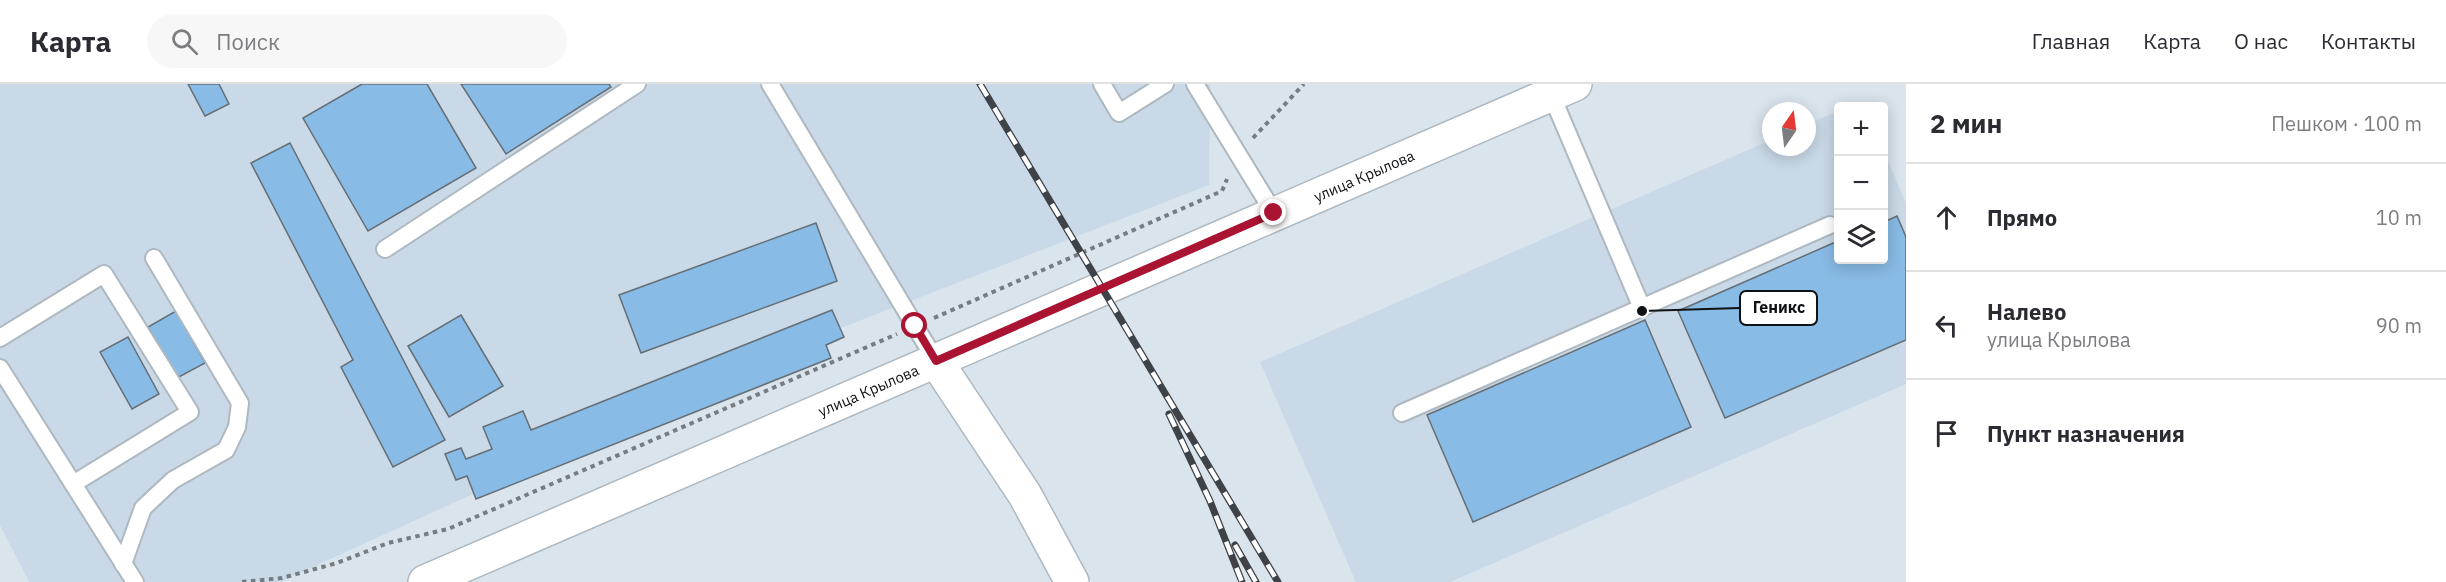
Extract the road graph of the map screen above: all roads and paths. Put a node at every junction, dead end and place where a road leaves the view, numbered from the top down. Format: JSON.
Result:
{"nodes":[{"id":1,"x":637,"y":84,"type":"edge"},
{"id":2,"x":770,"y":84,"type":"edge"},
{"id":3,"x":1102,"y":84,"type":"edge"},
{"id":4,"x":1165,"y":84,"type":"edge"},
{"id":5,"x":1195,"y":84,"type":"edge"},
{"id":6,"x":1304,"y":84,"type":"edge"},
{"id":7,"x":1563,"y":89,"type":"edge"},
{"id":8,"x":1238,"y":154,"type":"junction"},
{"id":9,"x":1274,"y":213,"type":"junction"},
{"id":10,"x":1830,"y":225,"type":"dead end"},
{"id":11,"x":385,"y":249,"type":"dead end"},
{"id":12,"x":154,"y":258,"type":"dead end"},
{"id":13,"x":1641,"y":308,"type":"junction"},
{"id":14,"x":915,"y":326,"type":"junction"},
{"id":15,"x":0,"y":338,"type":"edge"},
{"id":16,"x":936,"y":361,"type":"junction"},
{"id":17,"x":0,"y":368,"type":"edge"},
{"id":18,"x":1402,"y":413,"type":"dead end"},
{"id":19,"x":73,"y":484,"type":"junction"},
{"id":20,"x":123,"y":564,"type":"junction"},
{"id":21,"x":135,"y":582,"type":"edge"},
{"id":22,"x":242,"y":582,"type":"edge"},
{"id":23,"x":426,"y":582,"type":"edge"},
{"id":24,"x":1072,"y":582,"type":"edge"}],
"edges":[{"from":1,"to":11,"type":"lane"},
{"from":2,"to":14,"type":"lane"},
{"from":3,"to":4,"type":"lane"},
{"from":5,"to":8,"type":"lane"},
{"from":6,"to":8,"type":"path"},
{"from":7,"to":9,"type":"street","name":"улица Крылова"},
{"from":7,"to":13,"type":"lane"},
{"from":8,"to":9,"type":"lane"},
{"from":8,"to":14,"type":"path"},
{"from":9,"to":16,"type":"street","name":"улица Крылова"},
{"from":10,"to":13,"type":"lane"},
{"from":12,"to":20,"type":"lane"},
{"from":13,"to":18,"type":"lane"},
{"from":14,"to":16,"type":"lane"},
{"from":14,"to":22,"type":"path"},
{"from":15,"to":19,"type":"lane"},
{"from":16,"to":23,"type":"street","name":"улица Крылова"},
{"from":16,"to":24,"type":"street"},
{"from":17,"to":19,"type":"lane"},
{"from":19,"to":20,"type":"lane"},
{"from":20,"to":21,"type":"lane"}]}
